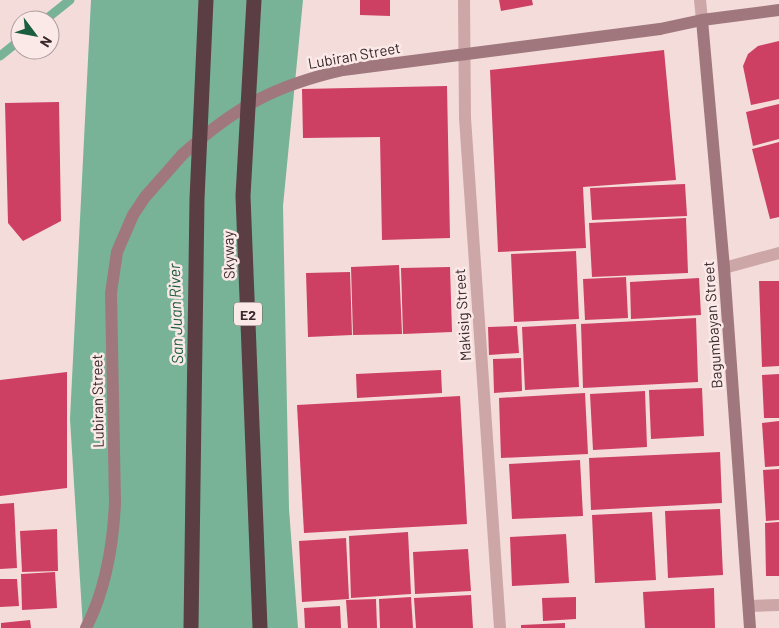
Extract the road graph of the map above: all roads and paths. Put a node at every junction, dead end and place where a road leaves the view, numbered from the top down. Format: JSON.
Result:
{"nodes":[{"id":1,"x":206,"y":0,"type":"edge"},
{"id":2,"x":254,"y":0,"type":"edge"},
{"id":3,"x":464,"y":0,"type":"edge"},
{"id":4,"x":700,"y":0,"type":"edge"},
{"id":5,"x":779,"y":10,"type":"edge"},
{"id":6,"x":702,"y":20,"type":"junction"},
{"id":7,"x":779,"y":253,"type":"edge"},
{"id":8,"x":724,"y":268,"type":"junction"},
{"id":9,"x":779,"y":605,"type":"edge"},
{"id":10,"x":749,"y":606,"type":"junction"},
{"id":11,"x":86,"y":628,"type":"edge"},
{"id":12,"x":191,"y":628,"type":"edge"},
{"id":13,"x":260,"y":628,"type":"edge"},
{"id":14,"x":500,"y":628,"type":"edge"},
{"id":15,"x":750,"y":628,"type":"edge"}],
"edges":[{"from":1,"to":12,"type":"highway","name":"Skyway","bridge":true},
{"from":2,"to":13,"type":"highway","name":"Skyway","number":"E2","bridge":true},
{"from":3,"to":14,"type":"street","name":"Makisig Street"},
{"from":4,"to":6,"type":"street"},
{"from":5,"to":6,"type":"main road","name":"Lubiran Street"},
{"from":6,"to":8,"type":"main road","name":"Bagumbayan Street"},
{"from":6,"to":11,"type":"main road","name":"Lubiran Street","bridge":true},
{"from":7,"to":8,"type":"street"},
{"from":8,"to":10,"type":"main road","name":"Bagumbayan Street"},
{"from":9,"to":10,"type":"street"},
{"from":10,"to":15,"type":"main road","name":"Bagumbayan Street"}]}
